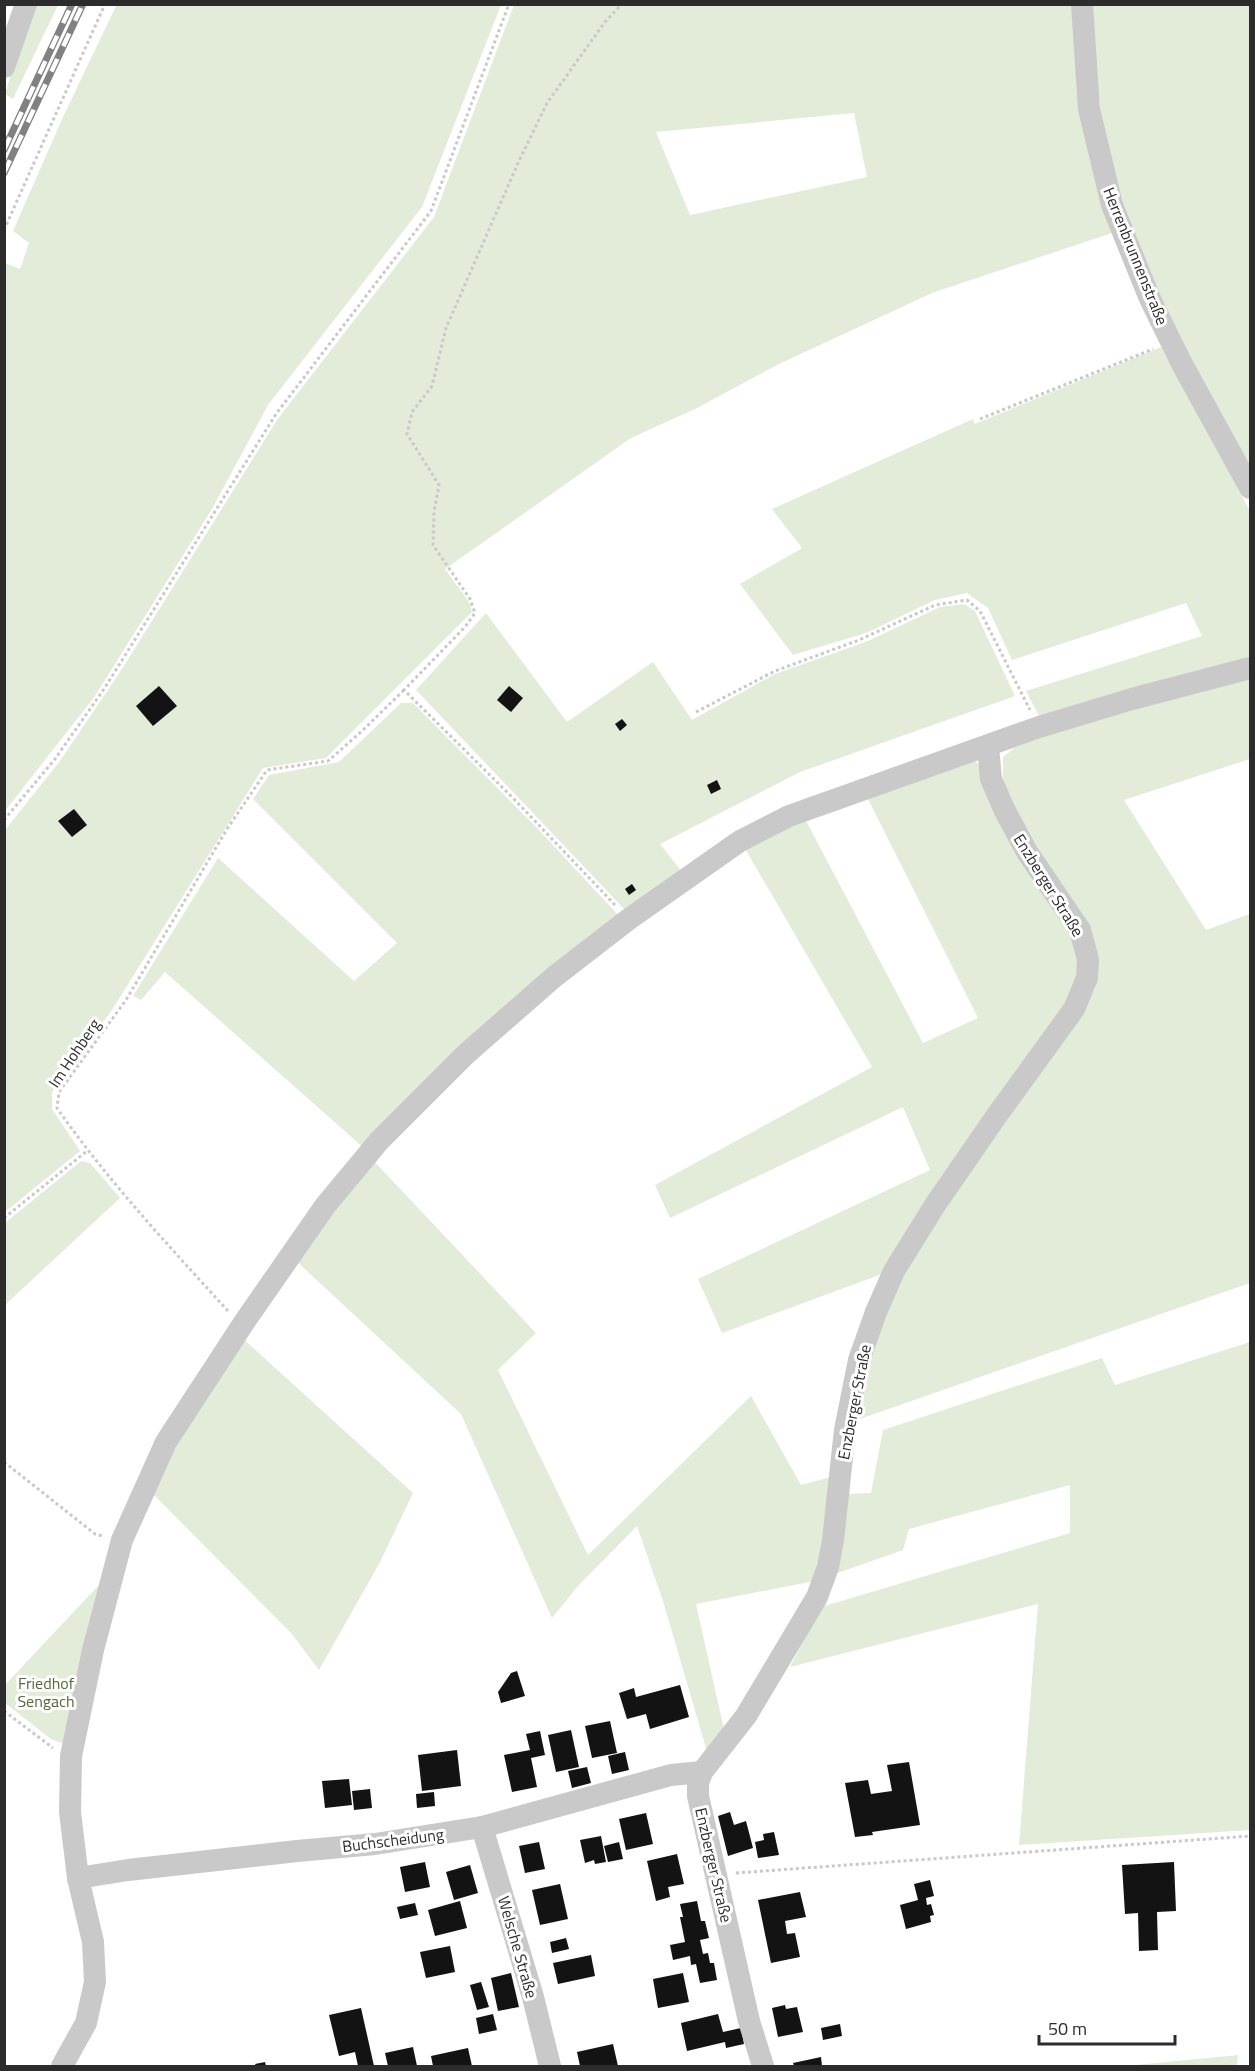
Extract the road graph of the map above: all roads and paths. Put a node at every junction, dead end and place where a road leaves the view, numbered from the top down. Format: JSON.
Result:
{"nodes":[{"id":1,"x":26,"y":4,"type":"edge"},
{"id":2,"x":105,"y":4,"type":"edge"},
{"id":3,"x":509,"y":4,"type":"edge"},
{"id":4,"x":622,"y":4,"type":"edge"},
{"id":5,"x":1082,"y":4,"type":"edge"},
{"id":6,"x":4,"y":67,"type":"edge"},
{"id":7,"x":4,"y":230,"type":"edge"},
{"id":8,"x":1171,"y":341,"type":"junction"},
{"id":9,"x":980,"y":419,"type":"dead end"},
{"id":10,"x":1251,"y":488,"type":"edge"},
{"id":11,"x":1251,"y":668,"type":"edge"},
{"id":12,"x":404,"y":690,"type":"junction"},
{"id":13,"x":696,"y":712,"type":"dead end"},
{"id":14,"x":1039,"y":727,"type":"junction"},
{"id":15,"x":988,"y":746,"type":"junction"},
{"id":16,"x":4,"y":820,"type":"edge"},
{"id":17,"x":628,"y":919,"type":"junction"},
{"id":18,"x":87,"y":1151,"type":"junction"},
{"id":19,"x":4,"y":1218,"type":"edge"},
{"id":20,"x":245,"y":1321,"type":"junction"},
{"id":21,"x":4,"y":1462,"type":"edge"},
{"id":22,"x":122,"y":1540,"type":"junction"},
{"id":23,"x":4,"y":1711,"type":"edge"},
{"id":24,"x":71,"y":1756,"type":"junction"},
{"id":25,"x":702,"y":1772,"type":"junction"},
{"id":26,"x":482,"y":1827,"type":"junction"},
{"id":27,"x":1251,"y":1836,"type":"edge"},
{"id":28,"x":716,"y":1874,"type":"junction"},
{"id":29,"x":78,"y":1878,"type":"junction"},
{"id":30,"x":62,"y":2067,"type":"edge"},
{"id":31,"x":550,"y":2067,"type":"edge"},
{"id":32,"x":763,"y":2067,"type":"edge"}],
"edges":[{"from":1,"to":6,"type":"street"},
{"from":2,"to":7,"type":"path"},
{"from":3,"to":16,"type":"path"},
{"from":4,"to":12,"type":"path","name":"Im Hohberg"},
{"from":5,"to":8,"type":"street","name":"Herrenbrunnenstraße"},
{"from":8,"to":9,"type":"path"},
{"from":8,"to":10,"type":"street","name":"Herrenbrunnenstraße"},
{"from":11,"to":14,"type":"street"},
{"from":12,"to":17,"type":"path"},
{"from":12,"to":18,"type":"path","name":"Im Hohberg"},
{"from":13,"to":14,"type":"path"},
{"from":14,"to":15,"type":"street"},
{"from":15,"to":17,"type":"street"},
{"from":15,"to":25,"type":"street","name":"Enzberger Straße"},
{"from":17,"to":20,"type":"street"},
{"from":18,"to":19,"type":"path"},
{"from":18,"to":20,"type":"path","name":"Im Hohberg"},
{"from":20,"to":22,"type":"street"},
{"from":21,"to":22,"type":"path"},
{"from":22,"to":24,"type":"street"},
{"from":23,"to":24,"type":"path"},
{"from":24,"to":29,"type":"street"},
{"from":25,"to":26,"type":"street","name":"Buchscheidung"},
{"from":25,"to":28,"type":"street","name":"Enzberger Straße"},
{"from":26,"to":29,"type":"street","name":"Buchscheidung"},
{"from":26,"to":31,"type":"street","name":"Welsche Straße"},
{"from":27,"to":28,"type":"path"},
{"from":28,"to":32,"type":"street","name":"Enzberger Straße"},
{"from":29,"to":30,"type":"street"}]}
